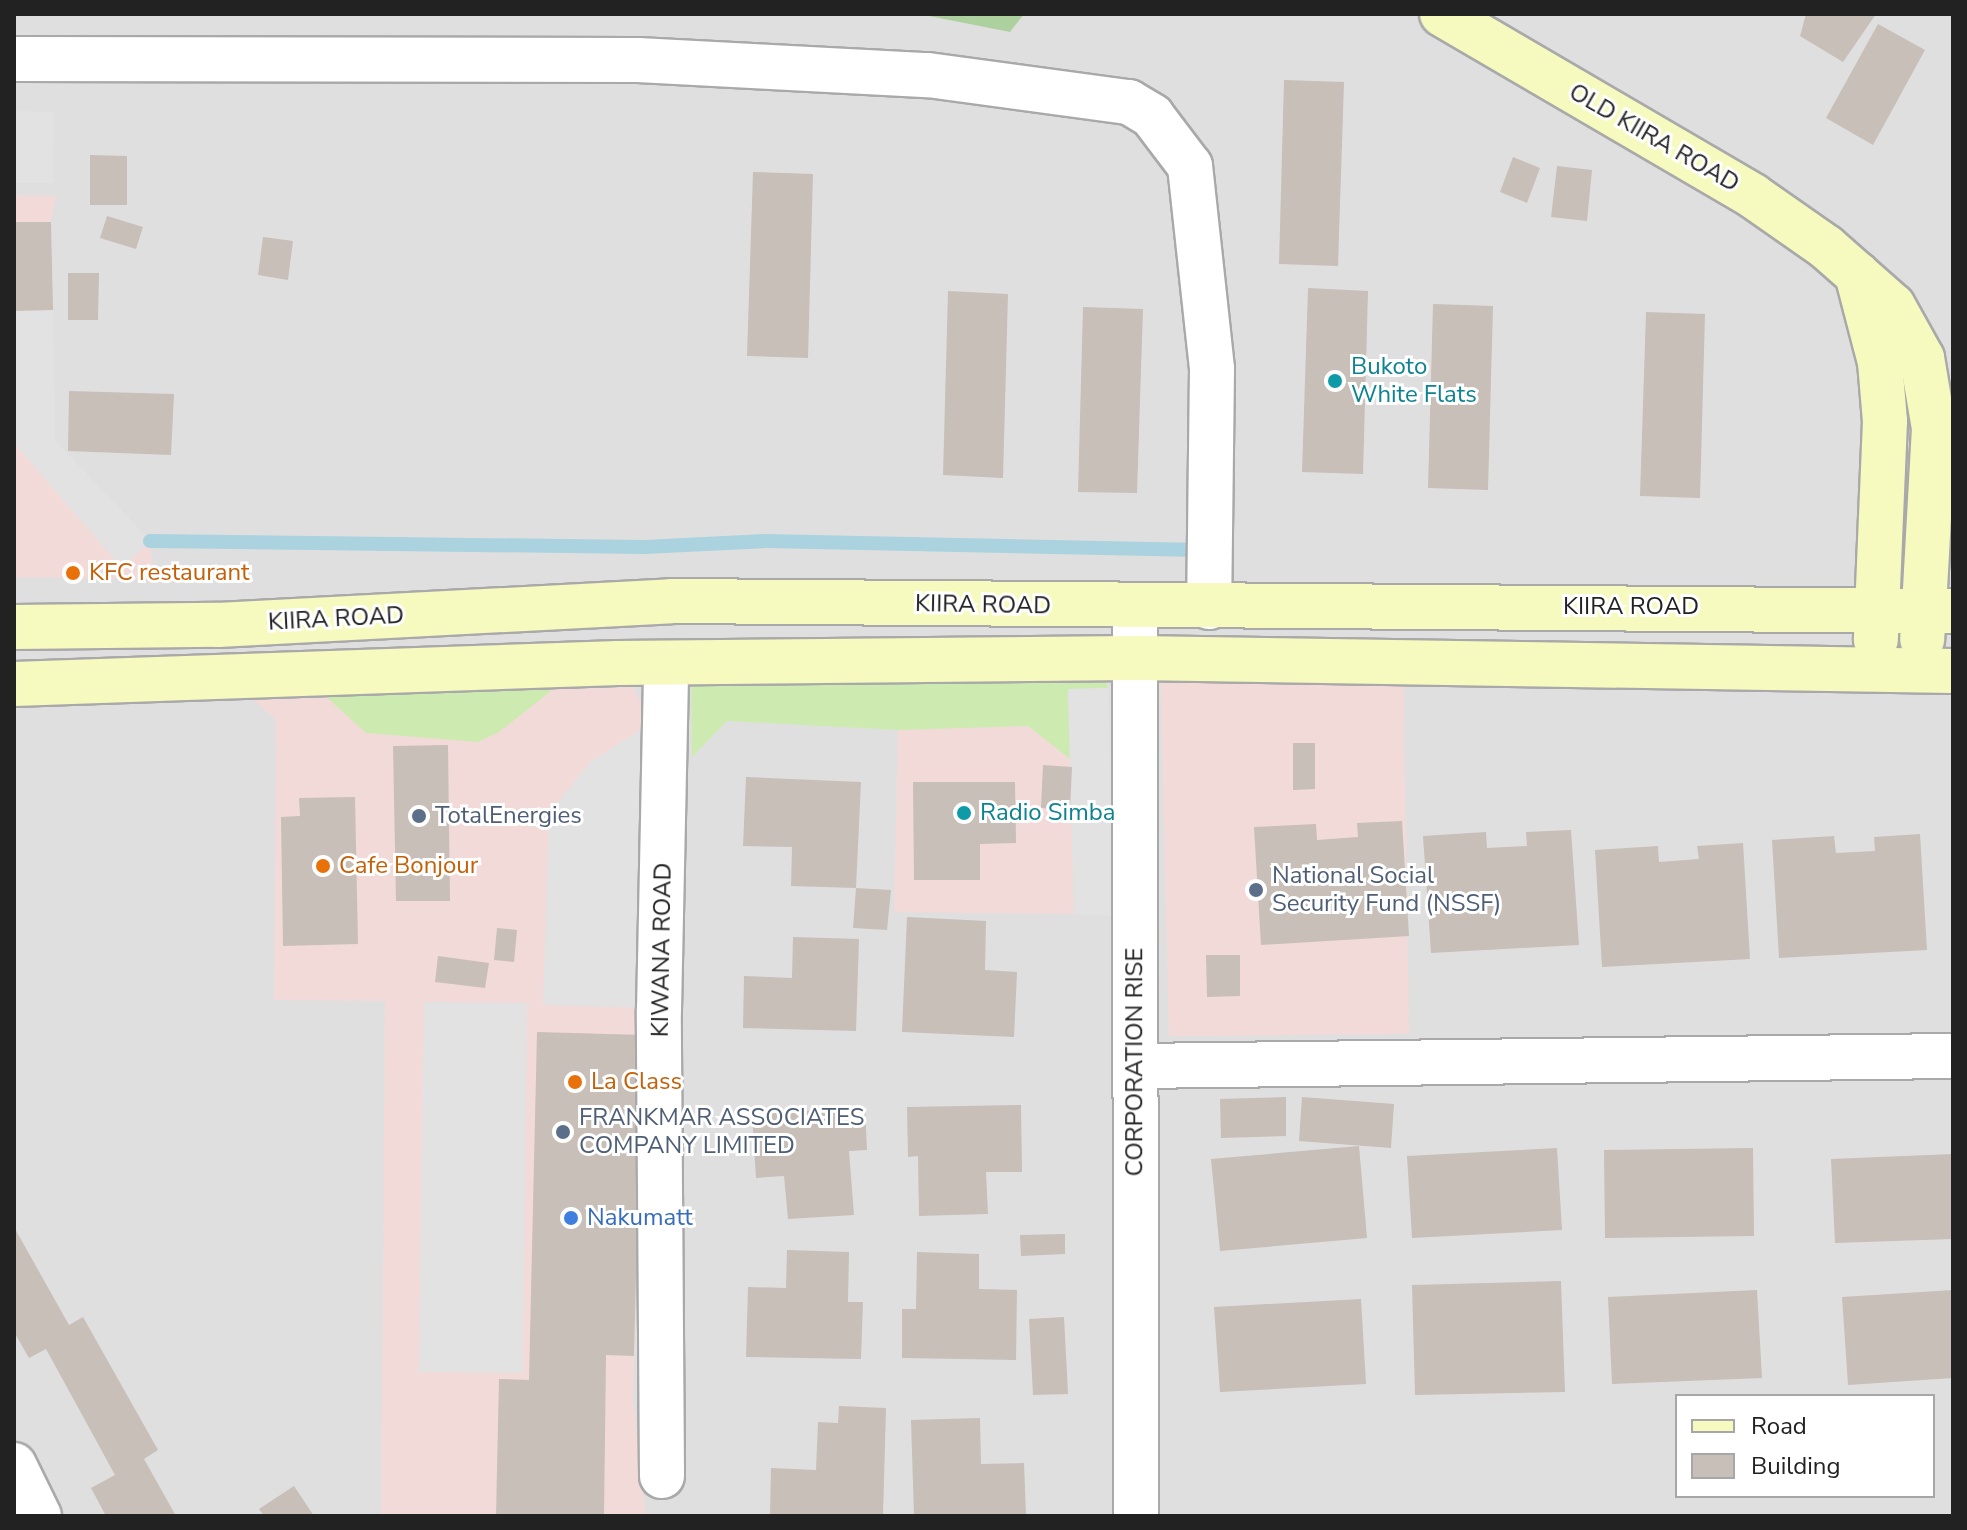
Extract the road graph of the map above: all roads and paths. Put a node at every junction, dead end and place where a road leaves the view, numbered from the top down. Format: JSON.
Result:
{"nodes":[{"id":1,"x":1442,"y":14,"type":"edge"},
{"id":2,"x":14,"y":59,"type":"edge"},
{"id":3,"x":1857,"y":274,"type":"junction"},
{"id":4,"x":1944,"y":444,"type":"edge"},
{"id":5,"x":1209,"y":607,"type":"junction"},
{"id":6,"x":1135,"y":608,"type":"junction"},
{"id":7,"x":1878,"y":610,"type":"junction"},
{"id":8,"x":1938,"y":611,"type":"edge"},
{"id":9,"x":14,"y":627,"type":"edge"},
{"id":10,"x":1137,"y":658,"type":"junction"},
{"id":11,"x":666,"y":664,"type":"junction"},
{"id":12,"x":1874,"y":670,"type":"junction"},
{"id":13,"x":1937,"y":671,"type":"edge"},
{"id":14,"x":14,"y":684,"type":"edge"},
{"id":15,"x":1953,"y":1056,"type":"edge"},
{"id":16,"x":1135,"y":1066,"type":"junction"},
{"id":17,"x":662,"y":1476,"type":"dead end"},
{"id":18,"x":1136,"y":1516,"type":"edge"}],
"edges":[{"from":1,"to":3,"type":"main road","name":"OLD KIIRA ROAD"},
{"from":2,"to":5,"type":"street"},
{"from":3,"to":4,"type":"main road","name":"OLD KIIRA ROAD"},
{"from":3,"to":7,"type":"main road"},
{"from":4,"to":8,"type":"main road","name":"OLD KIIRA ROAD"},
{"from":5,"to":6,"type":"main road","name":"KIIRA ROAD"},
{"from":5,"to":7,"type":"main road","name":"KIIRA ROAD"},
{"from":6,"to":9,"type":"main road","name":"KIIRA ROAD"},
{"from":6,"to":10,"type":"street","name":"CORPORATION RISE"},
{"from":7,"to":8,"type":"main road","name":"KIIRA ROAD"},
{"from":7,"to":12,"type":"main road"},
{"from":8,"to":13,"type":"main road","name":"OLD KIIRA ROAD"},
{"from":10,"to":11,"type":"main road"},
{"from":10,"to":12,"type":"main road"},
{"from":10,"to":16,"type":"street","name":"CORPORATION RISE"},
{"from":11,"to":14,"type":"main road"},
{"from":11,"to":17,"type":"street","name":"KIWANA ROAD"},
{"from":12,"to":13,"type":"main road"},
{"from":15,"to":16,"type":"street"},
{"from":16,"to":18,"type":"street","name":"CORPORATION RISE"}]}
